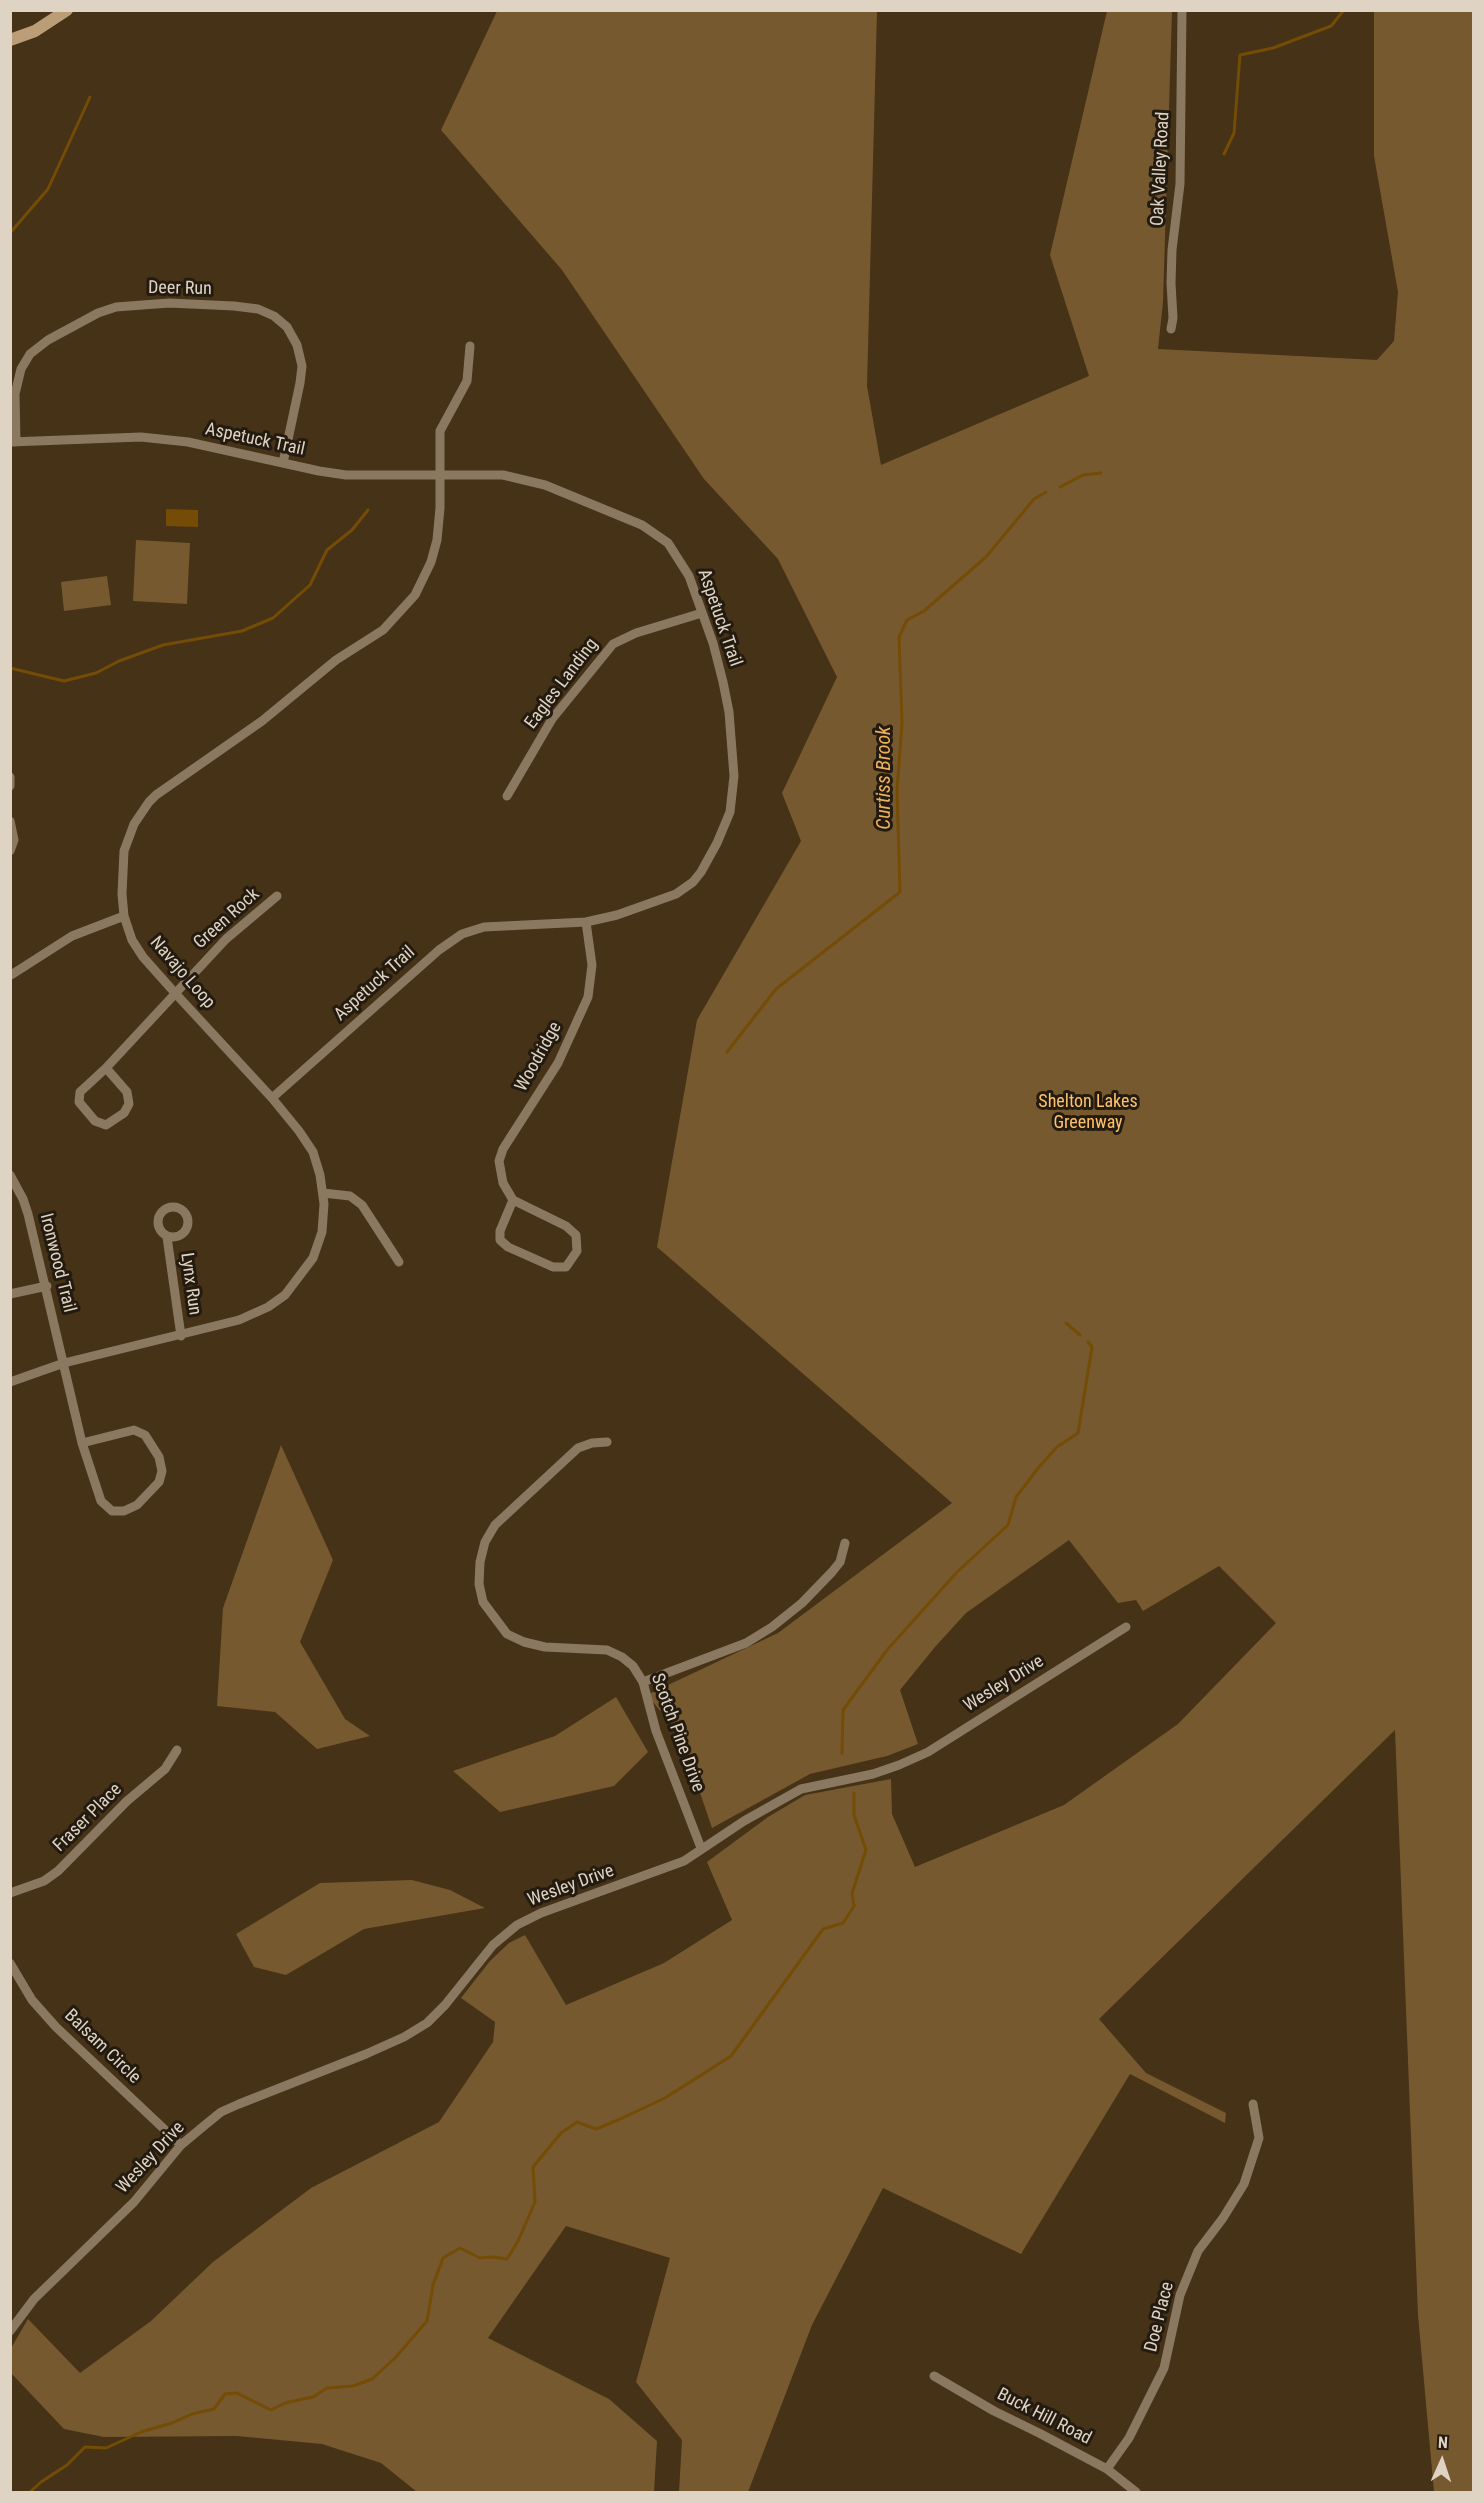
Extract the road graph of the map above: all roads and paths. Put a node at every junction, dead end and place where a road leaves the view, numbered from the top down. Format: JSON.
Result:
{"nodes":[{"id":1,"x":67,"y":10,"type":"edge"},
{"id":2,"x":1182,"y":10,"type":"edge"},
{"id":3,"x":10,"y":39,"type":"edge"},
{"id":4,"x":1171,"y":329,"type":"dead end"},
{"id":5,"x":470,"y":345,"type":"dead end"},
{"id":6,"x":13,"y":442,"type":"edge"},
{"id":7,"x":283,"y":463,"type":"junction"},
{"id":8,"x":440,"y":474,"type":"junction"},
{"id":9,"x":702,"y":613,"type":"junction"},
{"id":10,"x":10,"y":777,"type":"edge"},
{"id":11,"x":10,"y":786,"type":"edge"},
{"id":12,"x":507,"y":795,"type":"dead end"},
{"id":13,"x":10,"y":821,"type":"edge"},
{"id":14,"x":10,"y":851,"type":"edge"},
{"id":15,"x":278,"y":896,"type":"dead end"},
{"id":16,"x":124,"y":916,"type":"junction"},
{"id":17,"x":586,"y":922,"type":"junction"},
{"id":18,"x":11,"y":975,"type":"edge"},
{"id":19,"x":175,"y":993,"type":"junction"},
{"id":20,"x":106,"y":1068,"type":"junction"},
{"id":21,"x":272,"y":1098,"type":"junction"},
{"id":22,"x":10,"y":1175,"type":"edge"},
{"id":23,"x":323,"y":1193,"type":"junction"},
{"id":24,"x":513,"y":1200,"type":"junction"},
{"id":25,"x":167,"y":1236,"type":"dead end"},
{"id":26,"x":399,"y":1262,"type":"dead end"},
{"id":27,"x":47,"y":1286,"type":"junction"},
{"id":28,"x":10,"y":1294,"type":"edge"},
{"id":29,"x":181,"y":1336,"type":"junction"},
{"id":30,"x":64,"y":1363,"type":"junction"},
{"id":31,"x":10,"y":1382,"type":"edge"},
{"id":32,"x":607,"y":1442,"type":"dead end"},
{"id":33,"x":82,"y":1443,"type":"junction"},
{"id":34,"x":845,"y":1543,"type":"dead end"},
{"id":35,"x":1126,"y":1627,"type":"dead end"},
{"id":36,"x":643,"y":1682,"type":"junction"},
{"id":37,"x":177,"y":1750,"type":"dead end"},
{"id":38,"x":701,"y":1848,"type":"junction"},
{"id":39,"x":10,"y":1893,"type":"edge"},
{"id":40,"x":10,"y":1963,"type":"edge"},
{"id":41,"x":1253,"y":2104,"type":"dead end"},
{"id":42,"x":181,"y":2145,"type":"junction"},
{"id":43,"x":10,"y":2331,"type":"edge"},
{"id":44,"x":934,"y":2376,"type":"dead end"},
{"id":45,"x":1107,"y":2469,"type":"junction"},
{"id":46,"x":1136,"y":2493,"type":"edge"}],
"edges":[{"from":1,"to":3,"type":"main road"},
{"from":2,"to":4,"type":"street","name":"Oak Valley Road"},
{"from":5,"to":8,"type":"street","name":"Navajo Loop"},
{"from":6,"to":7,"type":"street","name":"Aspetuck Trail"},
{"from":6,"to":7,"type":"street","name":"Deer Run"},
{"from":7,"to":8,"type":"street","name":"Aspetuck Trail"},
{"from":8,"to":9,"type":"street","name":"Aspetuck Trail"},
{"from":8,"to":16,"type":"street","name":"Navajo Loop"},
{"from":9,"to":12,"type":"street","name":"Eagles Landing"},
{"from":9,"to":17,"type":"street","name":"Aspetuck Trail"},
{"from":10,"to":11,"type":"street"},
{"from":13,"to":14,"type":"street"},
{"from":15,"to":19,"type":"street","name":"Green Rock"},
{"from":16,"to":18,"type":"street"},
{"from":16,"to":19,"type":"street","name":"Navajo Loop"},
{"from":17,"to":21,"type":"street","name":"Aspetuck Trail"},
{"from":17,"to":24,"type":"street","name":"Woodridge"},
{"from":19,"to":20,"type":"street","name":"Green Rock"},
{"from":19,"to":21,"type":"street","name":"Navajo Loop"},
{"from":20,"to":20,"type":"street"},
{"from":21,"to":23,"type":"street","name":"Navajo Loop"},
{"from":22,"to":27,"type":"street","name":"Ironwood Trail"},
{"from":23,"to":26,"type":"street"},
{"from":23,"to":29,"type":"street","name":"Navajo Loop"},
{"from":24,"to":24,"type":"street"},
{"from":25,"to":29,"type":"street","name":"Lynx Run"},
{"from":27,"to":28,"type":"street"},
{"from":27,"to":30,"type":"street","name":"Ironwood Trail"},
{"from":29,"to":30,"type":"street","name":"Navajo Loop"},
{"from":30,"to":31,"type":"street","name":"Navajo Loop"},
{"from":30,"to":33,"type":"street","name":"Ironwood Trail"},
{"from":32,"to":36,"type":"street","name":"Scotch Pine Drive"},
{"from":33,"to":33,"type":"street"},
{"from":34,"to":36,"type":"street"},
{"from":35,"to":38,"type":"street","name":"Wesley Drive"},
{"from":36,"to":38,"type":"street","name":"Scotch Pine Drive"},
{"from":37,"to":39,"type":"street","name":"Fraser Place"},
{"from":38,"to":42,"type":"street","name":"Wesley Drive"},
{"from":40,"to":42,"type":"street","name":"Balsam Circle"},
{"from":41,"to":45,"type":"street","name":"Doe Place"},
{"from":42,"to":43,"type":"street","name":"Wesley Drive"},
{"from":44,"to":45,"type":"street","name":"Buck Hill Road"},
{"from":45,"to":46,"type":"street","name":"Buck Hill Road"}]}
